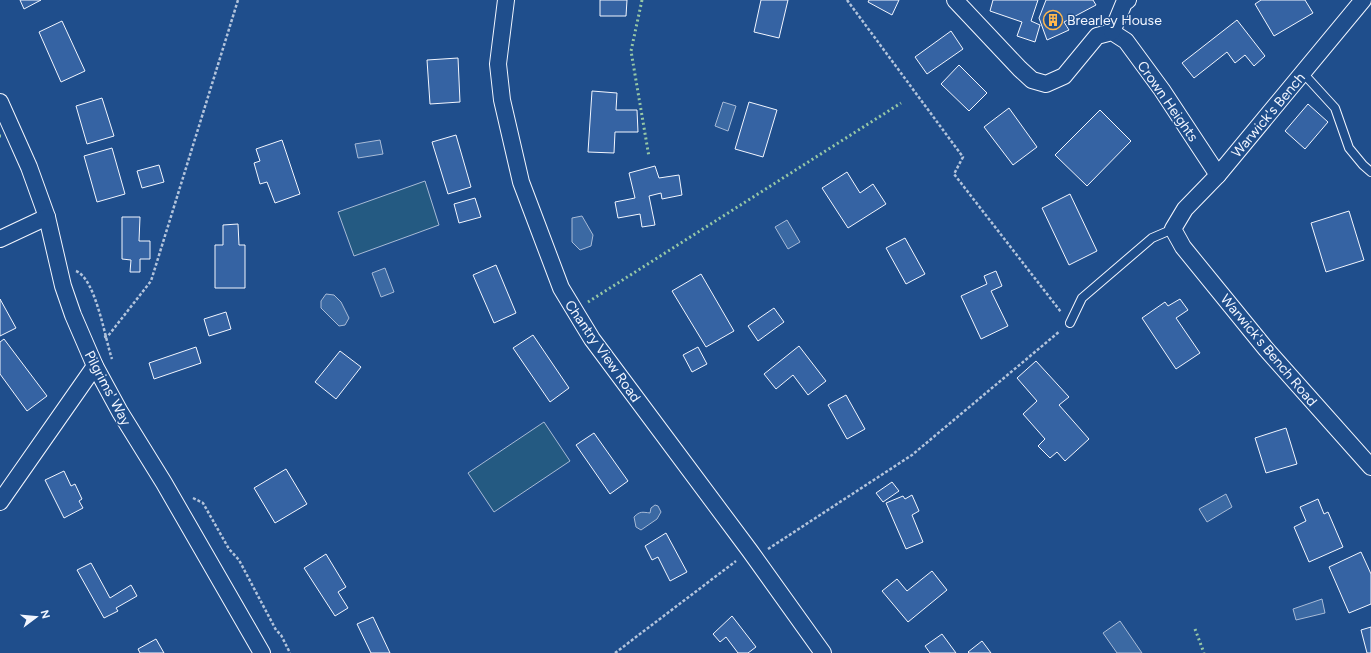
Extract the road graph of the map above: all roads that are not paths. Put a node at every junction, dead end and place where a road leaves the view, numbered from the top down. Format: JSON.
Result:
{"nodes":[{"id":1,"x":506,"y":0,"type":"edge"},
{"id":2,"x":955,"y":0,"type":"edge"},
{"id":3,"x":1128,"y":0,"type":"edge"},
{"id":4,"x":1363,"y":0,"type":"edge"},
{"id":5,"x":1112,"y":32,"type":"junction"},
{"id":6,"x":1303,"y":73,"type":"junction"},
{"id":7,"x":0,"y":102,"type":"edge"},
{"id":8,"x":1371,"y":172,"type":"edge"},
{"id":9,"x":1218,"y":175,"type":"junction"},
{"id":10,"x":47,"y":217,"type":"junction"},
{"id":11,"x":1173,"y":229,"type":"junction"},
{"id":12,"x":0,"y":239,"type":"edge"},
{"id":13,"x":1070,"y":323,"type":"road end"},
{"id":14,"x":95,"y":366,"type":"junction"},
{"id":15,"x":1371,"y":467,"type":"edge"},
{"id":16,"x":0,"y":502,"type":"edge"},
{"id":17,"x":262,"y":653,"type":"edge"},
{"id":18,"x":823,"y":653,"type":"edge"}],
"edges":[{"from":1,"to":18,"type":"street","name":"Chantry View Road"},
{"from":2,"to":5,"type":"street"},
{"from":3,"to":5,"type":"street"},
{"from":4,"to":6,"type":"street","name":"Warwick's Bench"},
{"from":5,"to":9,"type":"street","name":"Crown Heights"},
{"from":6,"to":8,"type":"lane"},
{"from":6,"to":9,"type":"street","name":"Warwick's Bench"},
{"from":7,"to":10,"type":"street","name":"Pilgrims' Way"},
{"from":9,"to":11,"type":"street","name":"Warwick's Bench"},
{"from":10,"to":12,"type":"street"},
{"from":10,"to":14,"type":"street","name":"Pilgrims' Way"},
{"from":11,"to":13,"type":"lane"},
{"from":11,"to":15,"type":"street","name":"Warwick's Bench Road"},
{"from":14,"to":16,"type":"street"},
{"from":14,"to":17,"type":"street","name":"Pilgrims' Way"}]}
